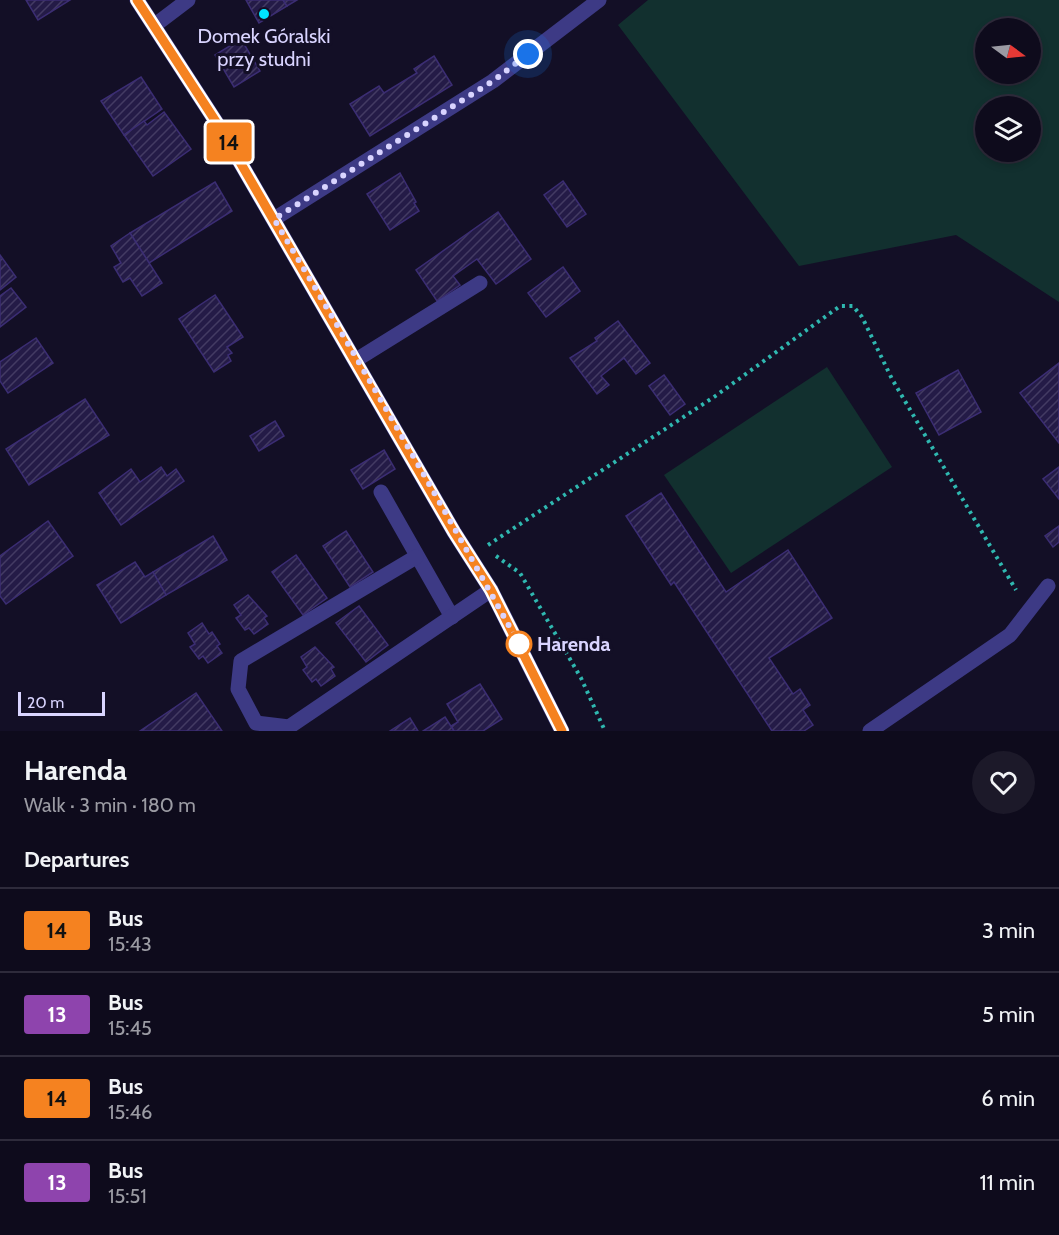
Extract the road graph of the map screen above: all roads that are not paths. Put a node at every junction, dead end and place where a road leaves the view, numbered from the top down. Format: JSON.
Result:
{"nodes":[{"id":1,"x":137,"y":0,"type":"edge"},
{"id":2,"x":188,"y":0,"type":"edge"},
{"id":3,"x":598,"y":0,"type":"edge"},
{"id":4,"x":155,"y":26,"type":"junction"},
{"id":5,"x":274,"y":219,"type":"junction"},
{"id":6,"x":480,"y":283,"type":"dead end"},
{"id":7,"x":356,"y":360,"type":"junction"},
{"id":8,"x":381,"y":492,"type":"dead end"},
{"id":9,"x":416,"y":556,"type":"junction"},
{"id":10,"x":1048,"y":586,"type":"dead end"},
{"id":11,"x":491,"y":590,"type":"junction"},
{"id":12,"x":452,"y":617,"type":"junction"},
{"id":13,"x":562,"y":731,"type":"edge"},
{"id":14,"x":870,"y":731,"type":"edge"}],
"edges":[{"from":1,"to":4,"type":"street"},
{"from":2,"to":4,"type":"street"},
{"from":3,"to":5,"type":"street"},
{"from":4,"to":5,"type":"street"},
{"from":5,"to":7,"type":"street"},
{"from":6,"to":7,"type":"street"},
{"from":7,"to":11,"type":"street"},
{"from":8,"to":9,"type":"street"},
{"from":9,"to":12,"type":"street"},
{"from":9,"to":12,"type":"street"},
{"from":10,"to":14,"type":"street"},
{"from":11,"to":12,"type":"street"},
{"from":11,"to":13,"type":"street"}]}
